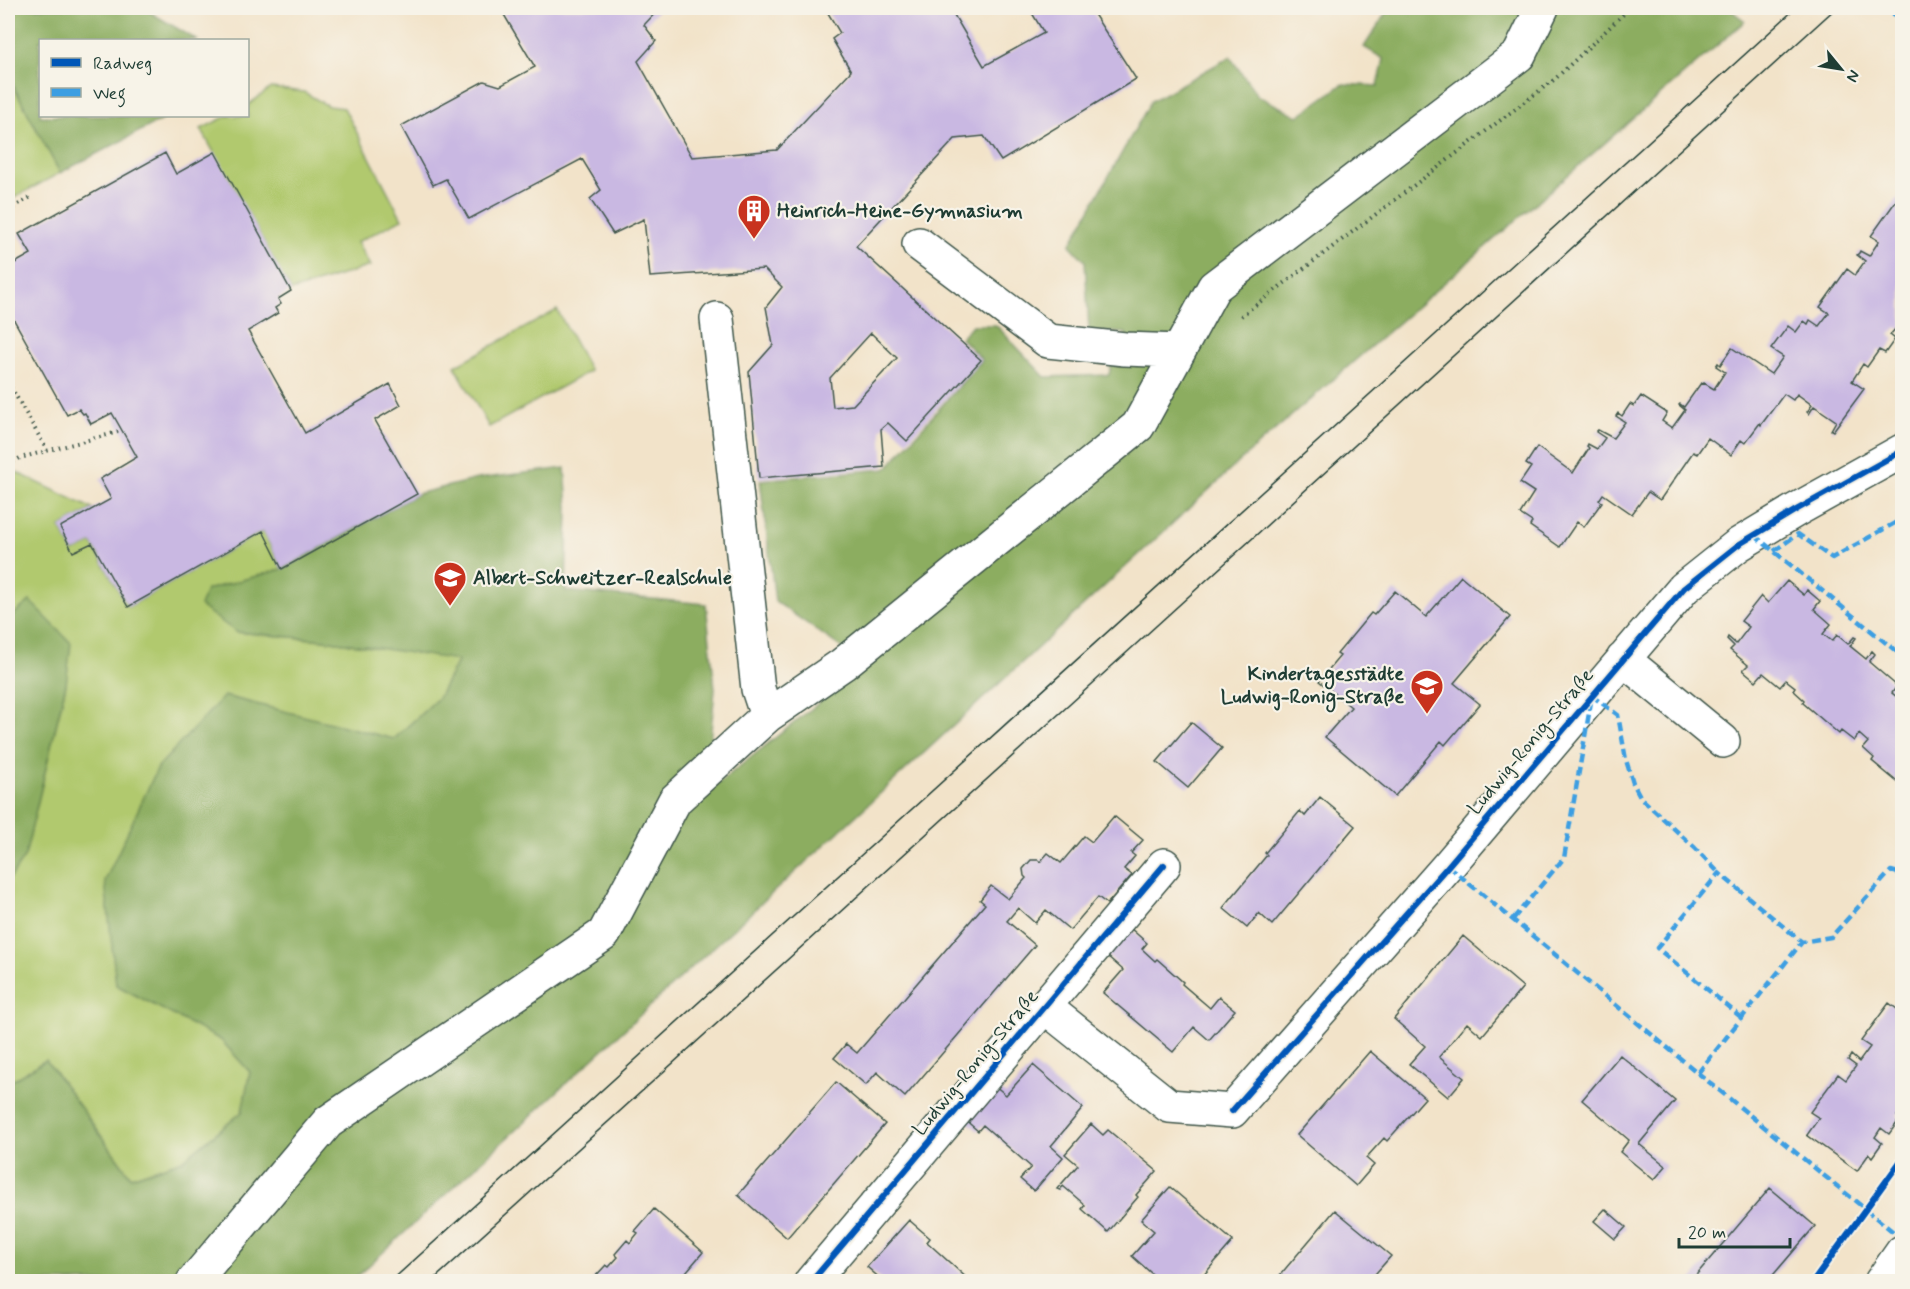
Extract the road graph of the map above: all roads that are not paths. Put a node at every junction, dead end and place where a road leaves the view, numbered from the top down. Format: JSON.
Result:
{"nodes":[{"id":1,"x":1542,"y":8,"type":"edge"},
{"id":2,"x":919,"y":244,"type":"dead end"},
{"id":3,"x":717,"y":319,"type":"dead end"},
{"id":4,"x":1179,"y":351,"type":"junction"},
{"id":5,"x":1902,"y":452,"type":"edge"},
{"id":6,"x":1623,"y":659,"type":"junction"},
{"id":7,"x":767,"y":716,"type":"junction"},
{"id":8,"x":1723,"y":741,"type":"dead end"},
{"id":9,"x":1164,"y":865,"type":"dead end"},
{"id":10,"x":1045,"y":1007,"type":"junction"},
{"id":11,"x":1902,"y":1252,"type":"edge"},
{"id":12,"x":193,"y":1281,"type":"edge"},
{"id":13,"x":811,"y":1281,"type":"edge"},
{"id":14,"x":1881,"y":1281,"type":"edge"}],
"edges":[{"from":1,"to":4,"type":"street"},
{"from":2,"to":4,"type":"street"},
{"from":3,"to":7,"type":"street"},
{"from":4,"to":7,"type":"street"},
{"from":5,"to":6,"type":"street","name":"Ludwig-Ronig-Straße"},
{"from":6,"to":8,"type":"street"},
{"from":6,"to":10,"type":"street","name":"Ludwig-Ronig-Straße"},
{"from":7,"to":12,"type":"street"},
{"from":9,"to":10,"type":"street","name":"Ludwig-Ronig-Straße"},
{"from":10,"to":13,"type":"street","name":"Ludwig-Ronig-Straße"},
{"from":11,"to":14,"type":"street"}]}
